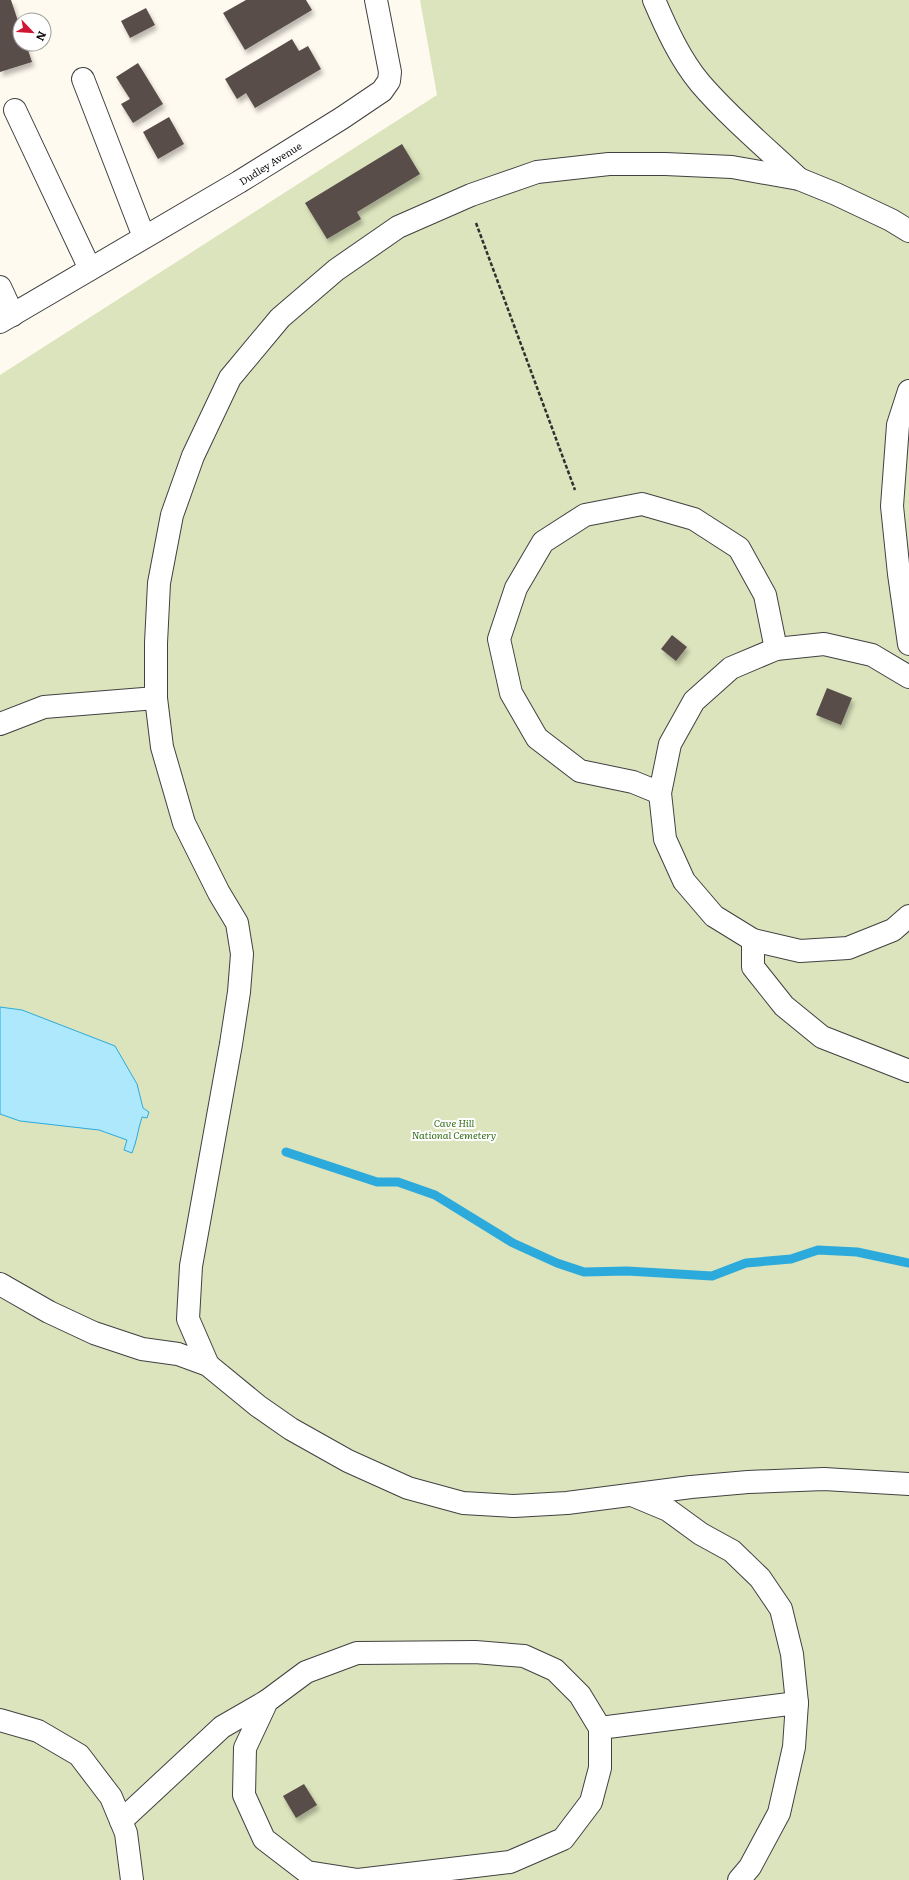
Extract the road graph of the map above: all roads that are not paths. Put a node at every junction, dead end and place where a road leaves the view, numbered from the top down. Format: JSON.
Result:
{"nodes":[{"id":1,"x":376,"y":0,"type":"edge"},
{"id":2,"x":654,"y":0,"type":"edge"},
{"id":3,"x":83,"y":78,"type":"dead end"},
{"id":4,"x":15,"y":110,"type":"dead end"},
{"id":5,"x":799,"y":179,"type":"junction"},
{"id":6,"x":909,"y":231,"type":"edge"},
{"id":7,"x":144,"y":237,"type":"junction"},
{"id":8,"x":90,"y":269,"type":"junction"},
{"id":9,"x":0,"y":286,"type":"edge"},
{"id":10,"x":6,"y":318,"type":"edge"},
{"id":11,"x":909,"y":391,"type":"edge"},
{"id":12,"x":909,"y":644,"type":"edge"},
{"id":13,"x":776,"y":649,"type":"junction"},
{"id":14,"x":909,"y":677,"type":"edge"},
{"id":15,"x":156,"y":698,"type":"junction"},
{"id":16,"x":0,"y":724,"type":"edge"},
{"id":17,"x":660,"y":793,"type":"junction"},
{"id":18,"x":909,"y":916,"type":"edge"},
{"id":19,"x":753,"y":940,"type":"junction"},
{"id":20,"x":909,"y":1071,"type":"edge"},
{"id":21,"x":0,"y":1284,"type":"edge"},
{"id":22,"x":208,"y":1365,"type":"junction"},
{"id":23,"x":909,"y":1484,"type":"edge"},
{"id":24,"x":630,"y":1494,"type":"junction"},
{"id":25,"x":267,"y":1701,"type":"junction"},
{"id":26,"x":796,"y":1702,"type":"junction"},
{"id":27,"x":0,"y":1720,"type":"edge"},
{"id":28,"x":600,"y":1728,"type":"junction"},
{"id":29,"x":121,"y":1821,"type":"junction"},
{"id":30,"x":132,"y":1880,"type":"edge"},
{"id":31,"x":739,"y":1880,"type":"edge"}],
"edges":[{"from":1,"to":7,"type":"street","name":"Dudley Avenue"},
{"from":2,"to":5,"type":"street"},
{"from":3,"to":7,"type":"street"},
{"from":4,"to":8,"type":"street"},
{"from":5,"to":6,"type":"street"},
{"from":5,"to":15,"type":"street"},
{"from":7,"to":8,"type":"street","name":"Dudley Avenue"},
{"from":8,"to":10,"type":"street","name":"Dudley Avenue"},
{"from":9,"to":10,"type":"street"},
{"from":11,"to":12,"type":"street"},
{"from":13,"to":14,"type":"street"},
{"from":13,"to":17,"type":"street"},
{"from":13,"to":17,"type":"street"},
{"from":15,"to":16,"type":"street"},
{"from":15,"to":22,"type":"street"},
{"from":17,"to":19,"type":"street"},
{"from":18,"to":19,"type":"street"},
{"from":19,"to":20,"type":"street"},
{"from":21,"to":22,"type":"street"},
{"from":22,"to":24,"type":"street"},
{"from":23,"to":24,"type":"street"},
{"from":24,"to":26,"type":"street"},
{"from":25,"to":28,"type":"street"},
{"from":25,"to":28,"type":"street"},
{"from":25,"to":29,"type":"street"},
{"from":26,"to":28,"type":"street"},
{"from":26,"to":31,"type":"street"},
{"from":27,"to":29,"type":"street"},
{"from":29,"to":30,"type":"street"}]}
